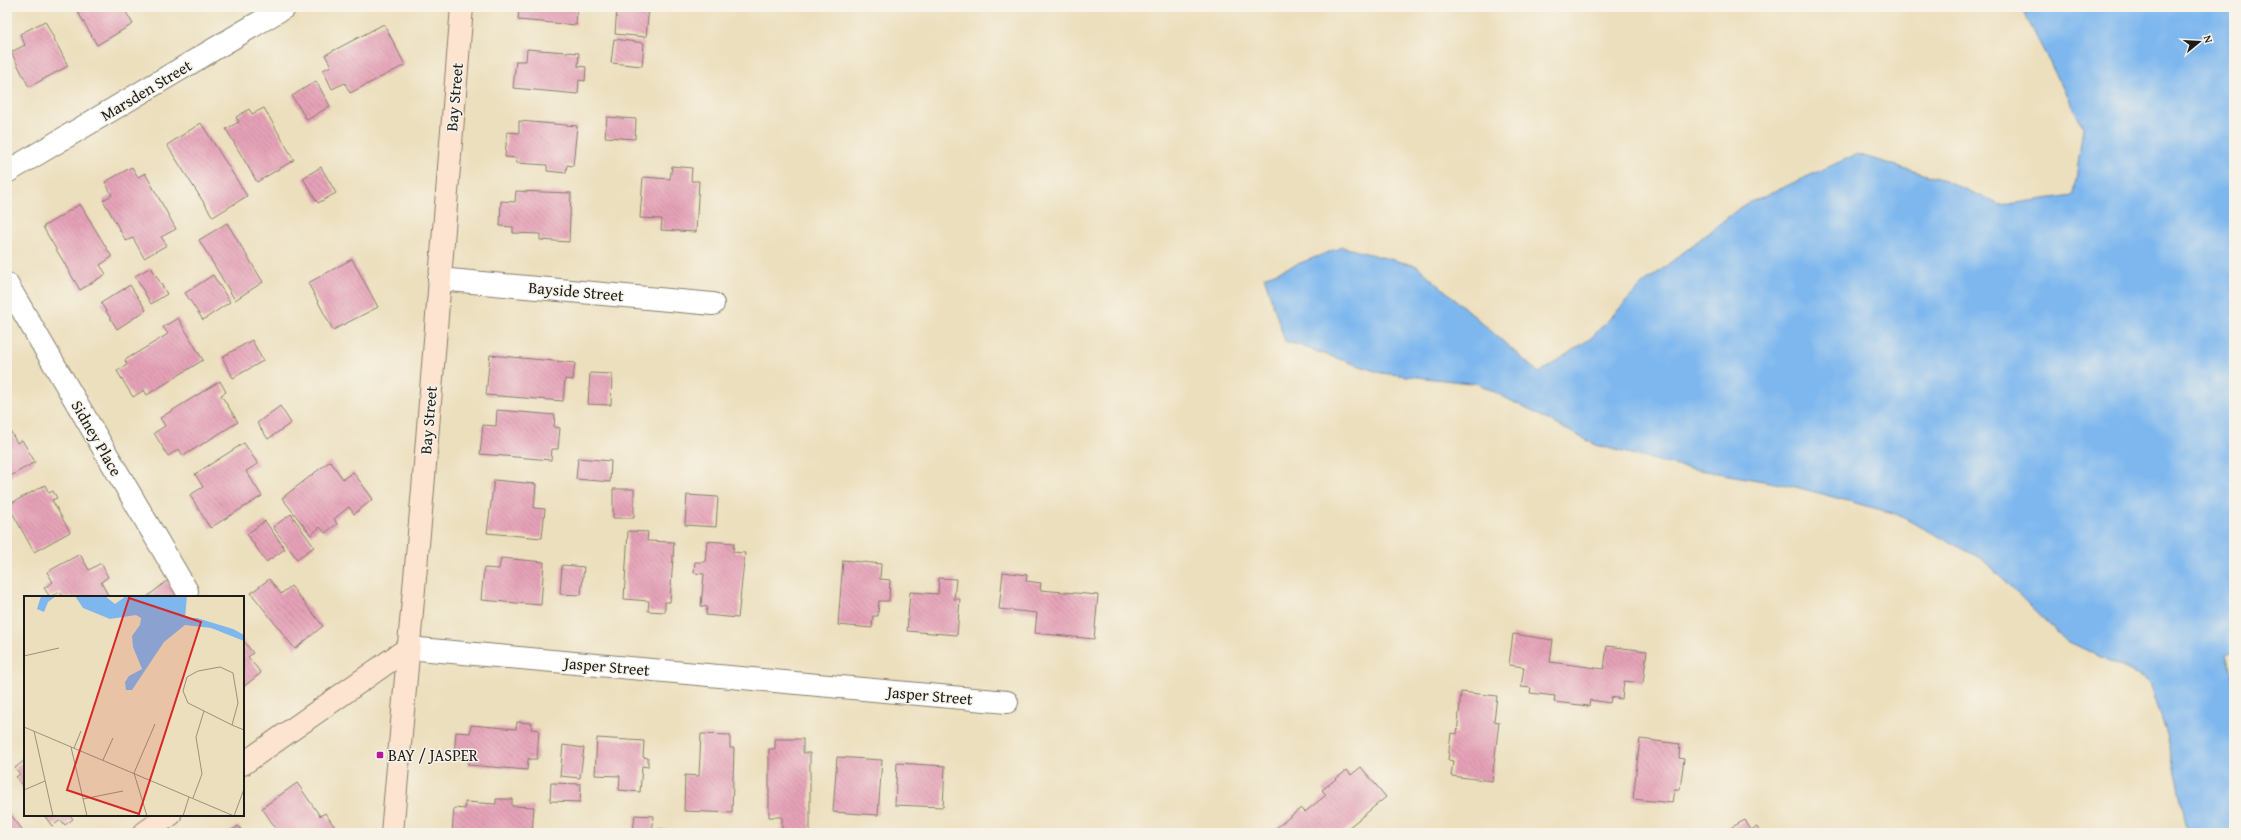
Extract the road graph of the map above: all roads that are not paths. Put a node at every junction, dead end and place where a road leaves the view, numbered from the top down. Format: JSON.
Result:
{"nodes":[{"id":1,"x":285,"y":7,"type":"edge"},
{"id":2,"x":462,"y":7,"type":"edge"},
{"id":3,"x":7,"y":172,"type":"edge"},
{"id":4,"x":439,"y":279,"type":"junction"},
{"id":5,"x":7,"y":284,"type":"edge"},
{"id":6,"x":712,"y":304,"type":"dead end"},
{"id":7,"x":187,"y":591,"type":"dead end"},
{"id":8,"x":408,"y":648,"type":"junction"},
{"id":9,"x":1007,"y":702,"type":"dead end"},
{"id":10,"x":244,"y":763,"type":"edge"},
{"id":11,"x":169,"y":816,"type":"edge"},
{"id":12,"x":144,"y":833,"type":"edge"},
{"id":13,"x":392,"y":833,"type":"edge"}],
"edges":[{"from":1,"to":3,"type":"street","name":"Marsden Street"},
{"from":2,"to":4,"type":"main road","name":"Bay Street"},
{"from":4,"to":6,"type":"street","name":"Bayside Street"},
{"from":4,"to":8,"type":"main road","name":"Bay Street"},
{"from":5,"to":7,"type":"street","name":"Sidney Place"},
{"from":8,"to":9,"type":"street","name":"Jasper Street"},
{"from":8,"to":10,"type":"main road"},
{"from":8,"to":13,"type":"main road","name":"Bay Street"},
{"from":11,"to":12,"type":"main road"}]}
